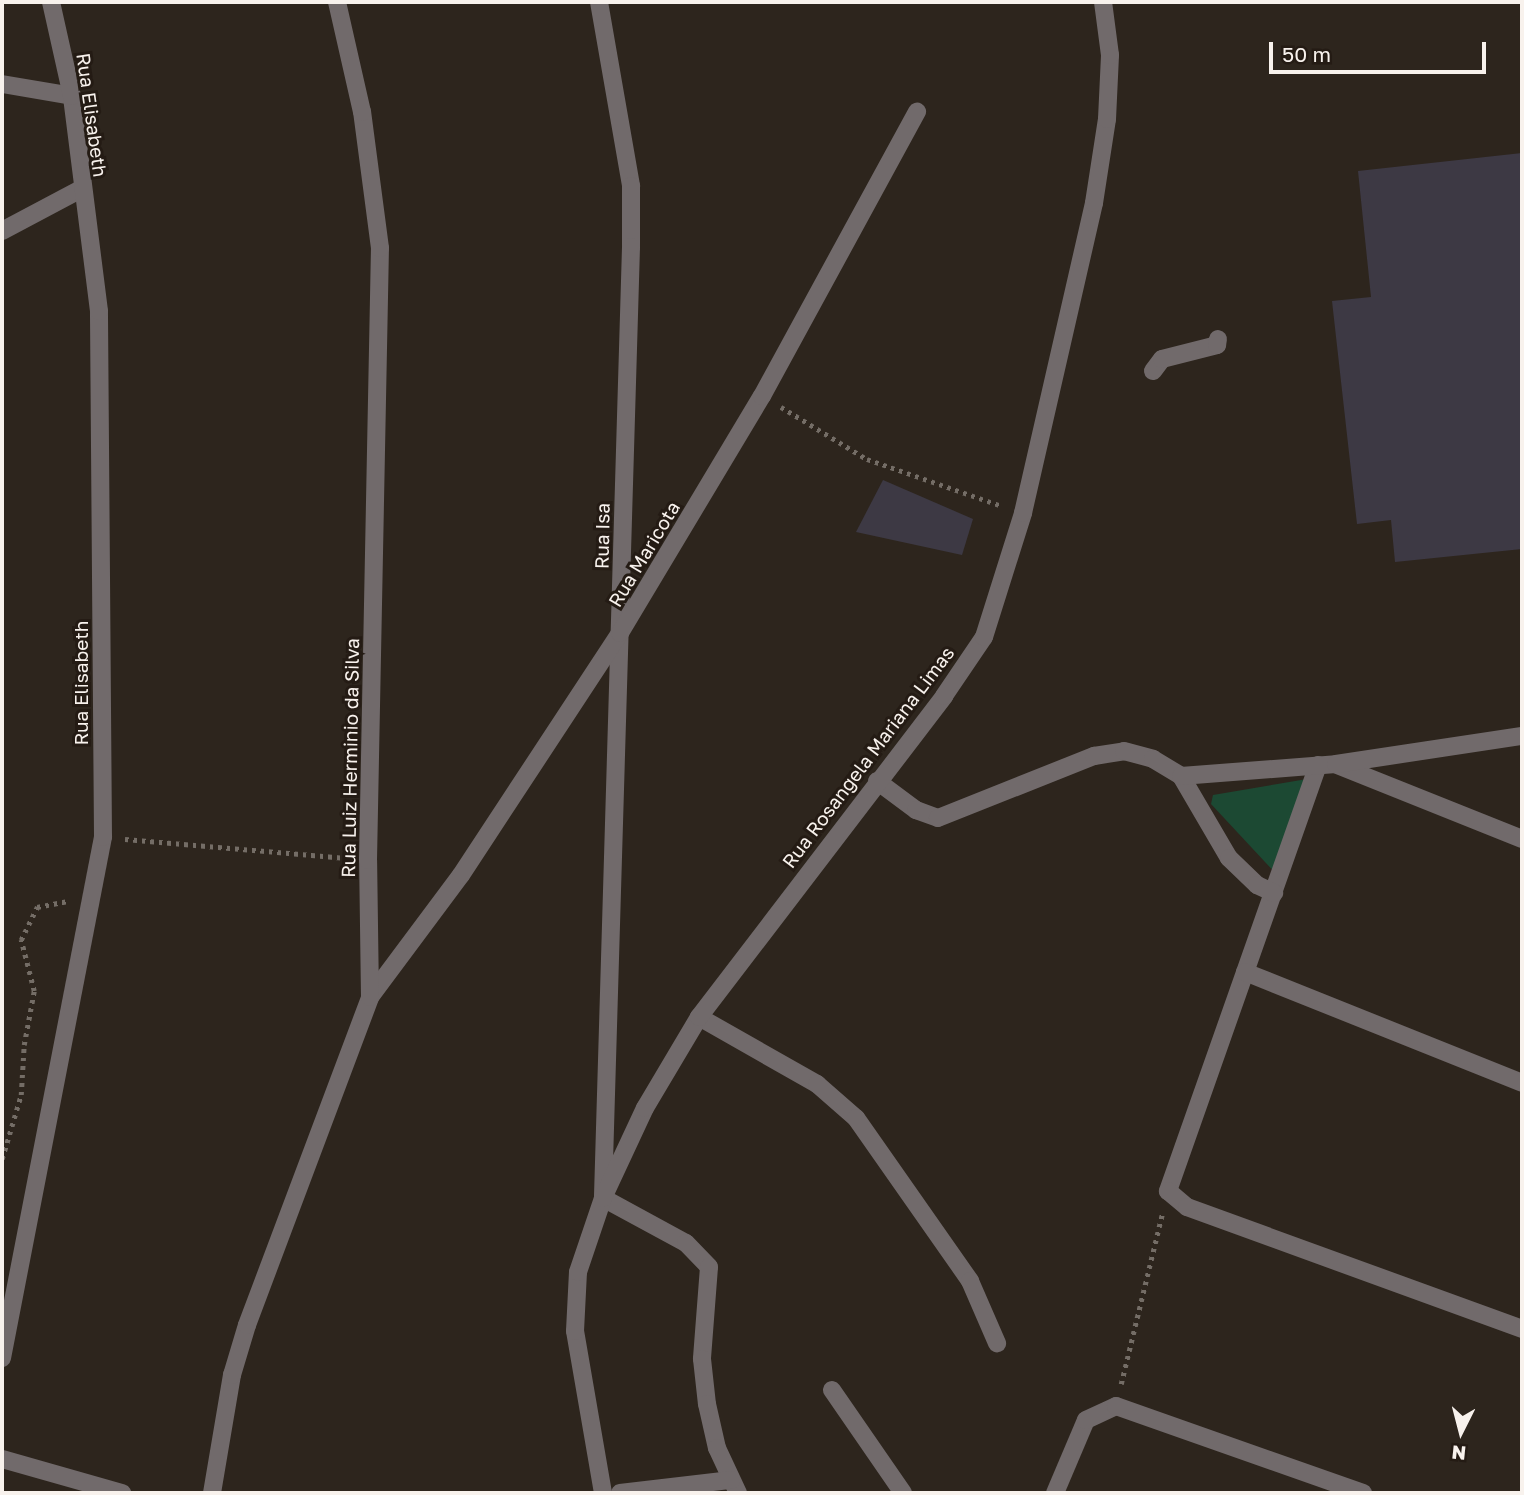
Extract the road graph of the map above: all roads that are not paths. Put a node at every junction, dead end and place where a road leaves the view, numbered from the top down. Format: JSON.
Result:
{"nodes":[{"id":1,"x":51,"y":2,"type":"edge"},
{"id":2,"x":337,"y":2,"type":"edge"},
{"id":3,"x":599,"y":2,"type":"edge"},
{"id":4,"x":1103,"y":2,"type":"edge"},
{"id":5,"x":2,"y":84,"type":"edge"},
{"id":6,"x":72,"y":96,"type":"junction"},
{"id":7,"x":917,"y":113,"type":"dead end"},
{"id":8,"x":81,"y":189,"type":"junction"},
{"id":9,"x":2,"y":231,"type":"edge"},
{"id":10,"x":1218,"y":339,"type":"dead end"},
{"id":11,"x":1153,"y":371,"type":"dead end"},
{"id":12,"x":620,"y":633,"type":"junction"},
{"id":13,"x":1522,"y":736,"type":"edge"},
{"id":14,"x":1327,"y":765,"type":"junction"},
{"id":15,"x":1181,"y":776,"type":"junction"},
{"id":16,"x":877,"y":781,"type":"junction"},
{"id":17,"x":1522,"y":839,"type":"edge"},
{"id":18,"x":1274,"y":893,"type":"junction"},
{"id":19,"x":1245,"y":972,"type":"junction"},
{"id":20,"x":370,"y":997,"type":"junction"},
{"id":21,"x":699,"y":1017,"type":"junction"},
{"id":22,"x":1522,"y":1083,"type":"edge"},
{"id":23,"x":603,"y":1198,"type":"junction"},
{"id":24,"x":1522,"y":1329,"type":"edge"},
{"id":25,"x":997,"y":1343,"type":"dead end"},
{"id":26,"x":2,"y":1358,"type":"edge"},
{"id":27,"x":832,"y":1390,"type":"dead end"},
{"id":28,"x":2,"y":1459,"type":"edge"},
{"id":29,"x":734,"y":1487,"type":"edge"},
{"id":30,"x":122,"y":1493,"type":"edge"},
{"id":31,"x":212,"y":1493,"type":"edge"},
{"id":32,"x":603,"y":1493,"type":"edge"},
{"id":33,"x":620,"y":1493,"type":"edge"},
{"id":34,"x":903,"y":1493,"type":"edge"},
{"id":35,"x":1055,"y":1493,"type":"edge"},
{"id":36,"x":1363,"y":1493,"type":"edge"}],
"edges":[{"from":1,"to":6,"type":"street","name":"Rua Elisabeth"},
{"from":2,"to":20,"type":"street","name":"Rua Luiz Herminio da Silva"},
{"from":3,"to":12,"type":"street","name":"Rua Isa"},
{"from":4,"to":16,"type":"street","name":"Rua Rosangela Mariana Limas"},
{"from":5,"to":6,"type":"street"},
{"from":6,"to":8,"type":"street","name":"Rua Elisabeth"},
{"from":7,"to":12,"type":"street","name":"Rua Maricota"},
{"from":8,"to":9,"type":"street"},
{"from":8,"to":26,"type":"street","name":"Rua Elisabeth"},
{"from":10,"to":11,"type":"street"},
{"from":12,"to":20,"type":"street"},
{"from":12,"to":23,"type":"street","name":"Rua Maricota"},
{"from":13,"to":14,"type":"street"},
{"from":14,"to":15,"type":"street"},
{"from":14,"to":17,"type":"street"},
{"from":14,"to":18,"type":"street"},
{"from":15,"to":16,"type":"street"},
{"from":15,"to":18,"type":"street"},
{"from":16,"to":21,"type":"street","name":"Rua Rosangela Mariana Limas"},
{"from":18,"to":19,"type":"street"},
{"from":19,"to":22,"type":"street"},
{"from":19,"to":24,"type":"street"},
{"from":20,"to":31,"type":"street","name":"Rua Luiz Herminio da Silva"},
{"from":21,"to":23,"type":"street","name":"Rua Rosangela Mariana Limas"},
{"from":21,"to":25,"type":"street"},
{"from":23,"to":29,"type":"street"},
{"from":23,"to":32,"type":"street","name":"Rua Rosangela Mariana Limas"},
{"from":27,"to":34,"type":"street"},
{"from":28,"to":30,"type":"street"},
{"from":29,"to":33,"type":"street"},
{"from":35,"to":36,"type":"street"}]}
